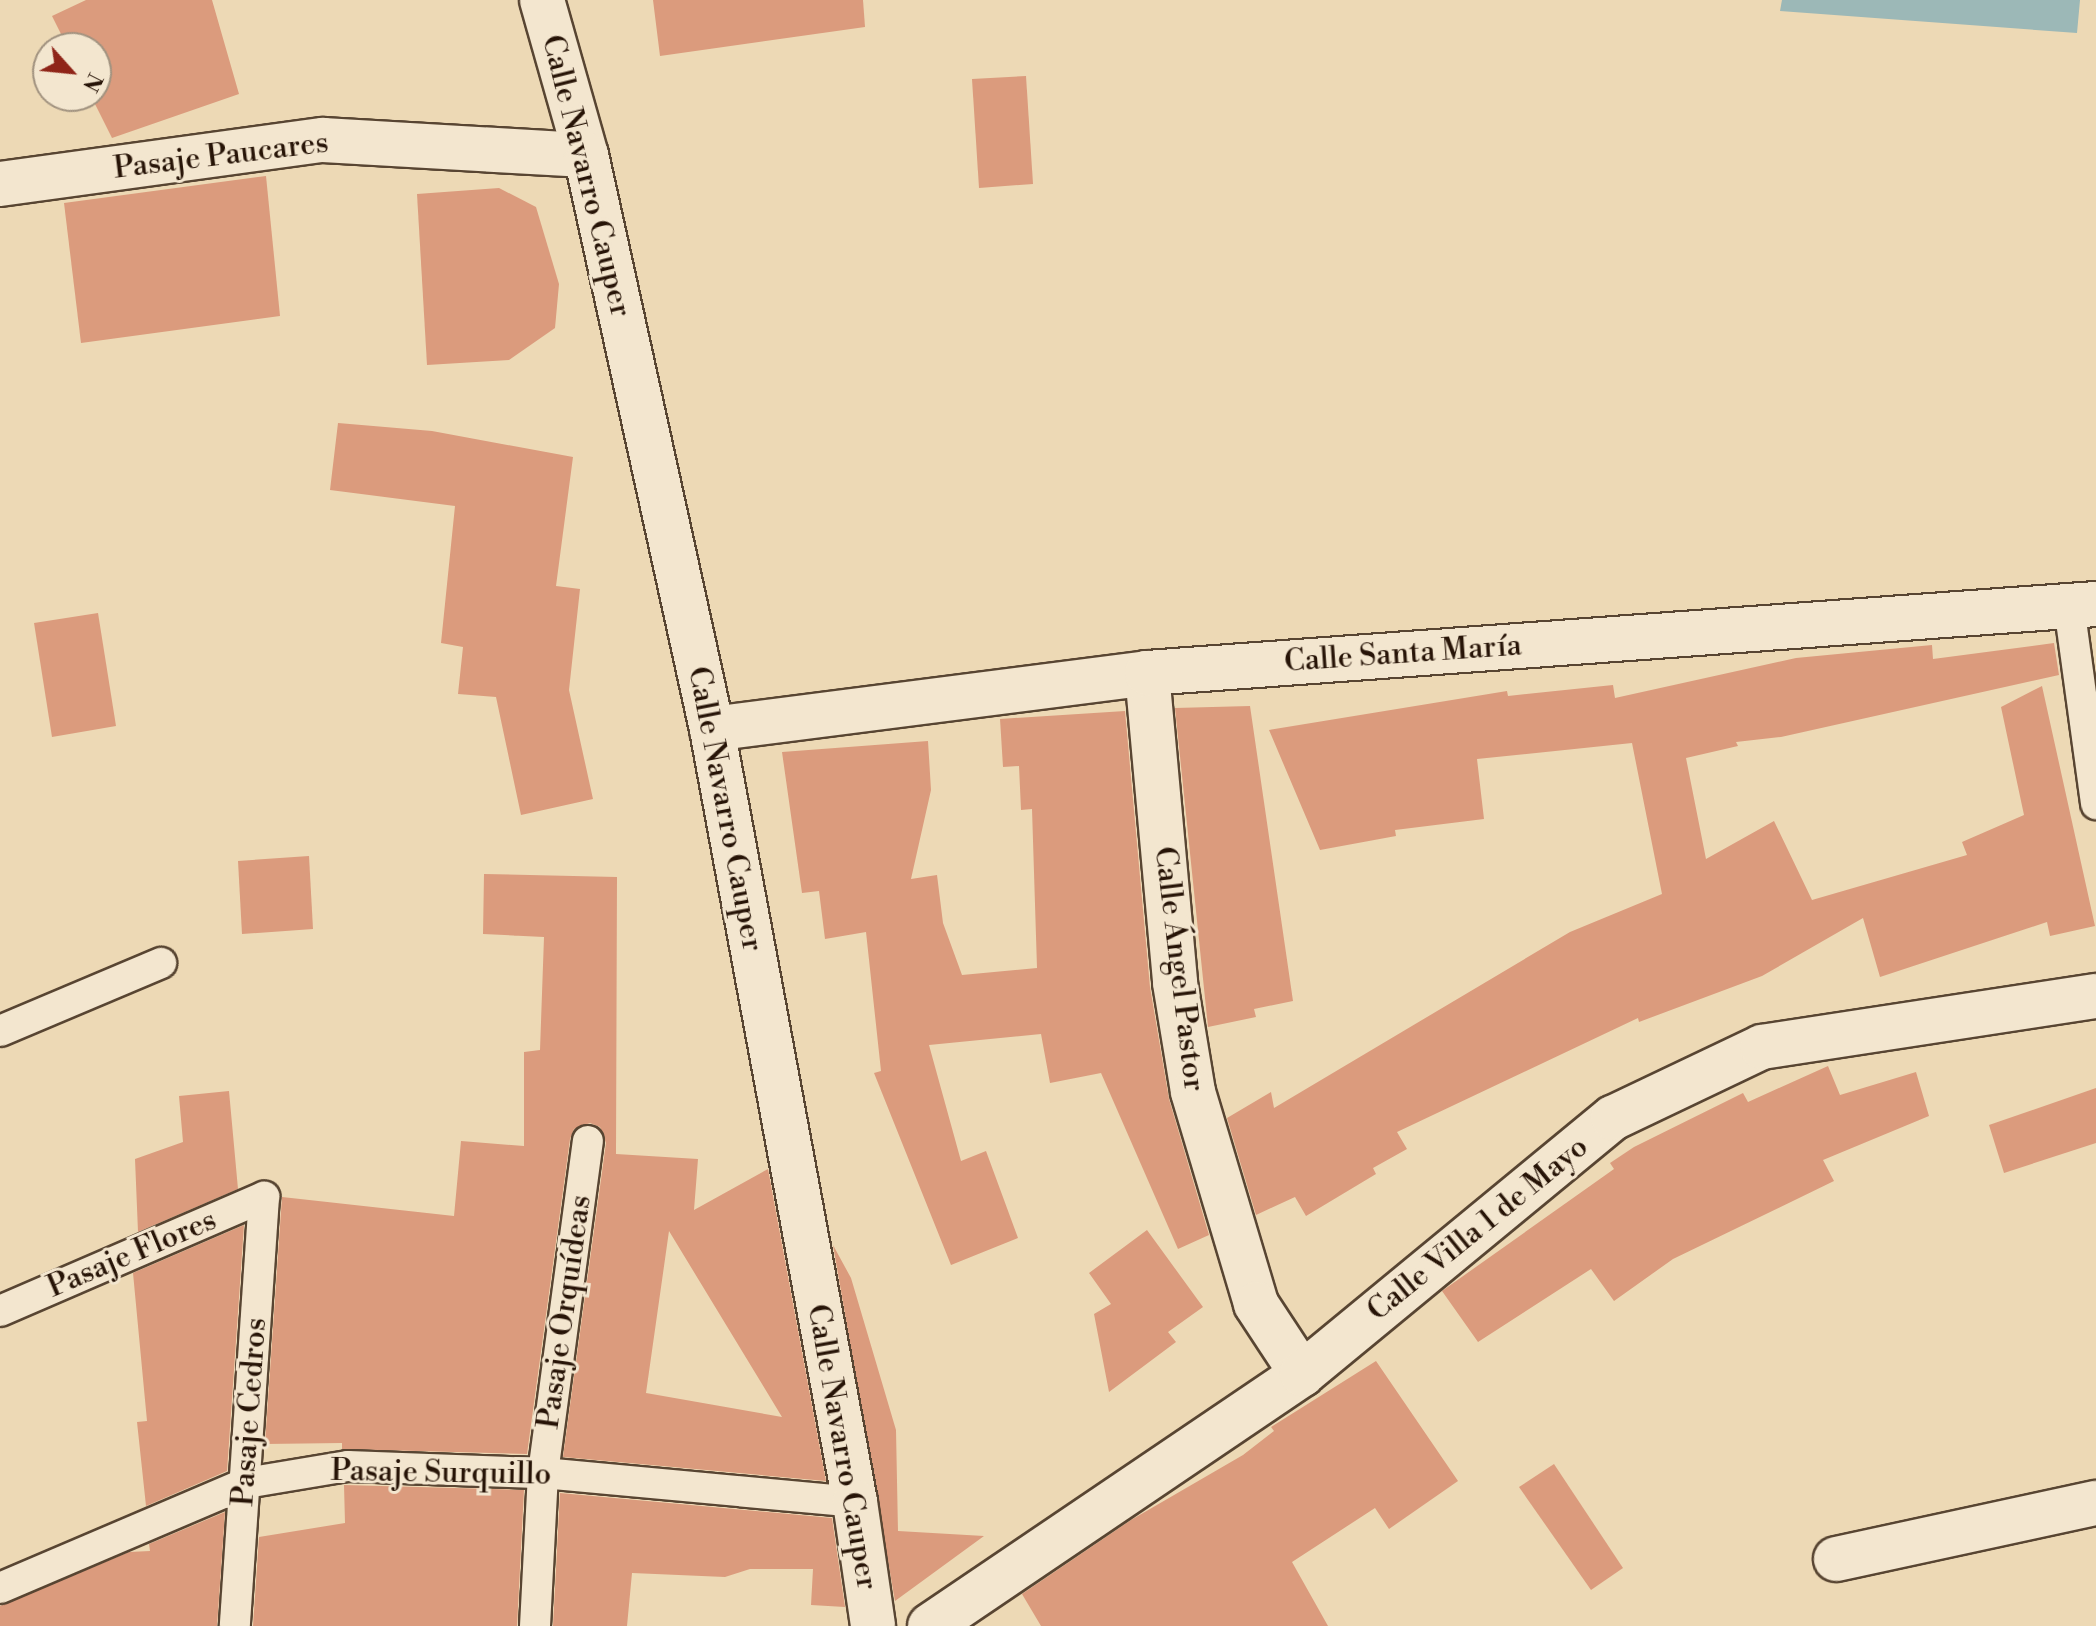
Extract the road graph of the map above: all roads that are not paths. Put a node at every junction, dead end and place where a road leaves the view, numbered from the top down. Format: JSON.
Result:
{"nodes":[{"id":1,"x":542,"y":0,"type":"edge"},
{"id":2,"x":586,"y":155,"type":"junction"},
{"id":3,"x":0,"y":184,"type":"edge"},
{"id":4,"x":2082,"y":605,"type":"edge"},
{"id":5,"x":1147,"y":673,"type":"junction"},
{"id":6,"x":712,"y":729,"type":"junction"},
{"id":7,"x":2096,"y":804,"type":"edge"},
{"id":8,"x":161,"y":963,"type":"dead end"},
{"id":9,"x":2096,"y":996,"type":"edge"},
{"id":10,"x":0,"y":1031,"type":"edge"},
{"id":11,"x":588,"y":1141,"type":"dead end"},
{"id":12,"x":264,"y":1197,"type":"joint"},
{"id":13,"x":0,"y":1311,"type":"edge"},
{"id":14,"x":1299,"y":1369,"type":"junction"},
{"id":15,"x":543,"y":1473,"type":"junction"},
{"id":16,"x":246,"y":1483,"type":"junction"},
{"id":17,"x":855,"y":1502,"type":"junction"},
{"id":18,"x":2096,"y":1503,"type":"edge"},
{"id":19,"x":1836,"y":1559,"type":"dead end"},
{"id":20,"x":0,"y":1588,"type":"edge"},
{"id":21,"x":235,"y":1626,"type":"edge"},
{"id":22,"x":535,"y":1626,"type":"edge"},
{"id":23,"x":873,"y":1626,"type":"edge"},
{"id":24,"x":930,"y":1626,"type":"edge"}],
"edges":[{"from":1,"to":2,"type":"street","name":"Calle Navarro Cauper"},
{"from":2,"to":3,"type":"street","name":"Pasaje Paucares"},
{"from":2,"to":6,"type":"street","name":"Calle Navarro Cauper"},
{"from":4,"to":5,"type":"street","name":"Calle Santa María"},
{"from":4,"to":7,"type":"lane"},
{"from":5,"to":6,"type":"street","name":"Calle Santa María"},
{"from":5,"to":14,"type":"street","name":"Calle Ángel Pastor"},
{"from":6,"to":17,"type":"street","name":"Calle Navarro Cauper"},
{"from":8,"to":10,"type":"lane"},
{"from":9,"to":14,"type":"street","name":"Calle Villa 1 de Mayo"},
{"from":11,"to":15,"type":"lane","name":"Pasaje Orquídeas"},
{"from":12,"to":13,"type":"lane","name":"Pasaje Flores"},
{"from":12,"to":16,"type":"lane","name":"Pasaje Cedros"},
{"from":14,"to":24,"type":"street","name":"Calle Villa 1 de Mayo"},
{"from":15,"to":16,"type":"lane","name":"Pasaje Surquillo"},
{"from":15,"to":17,"type":"lane","name":"Pasaje Surquillo"},
{"from":15,"to":22,"type":"lane","name":"Pasaje Orquídeas"},
{"from":16,"to":20,"type":"lane","name":"Pasaje Surquillo"},
{"from":16,"to":21,"type":"lane","name":"Pasaje Cedros"},
{"from":17,"to":23,"type":"street","name":"Calle Navarro Cauper"},
{"from":18,"to":19,"type":"street"}]}
